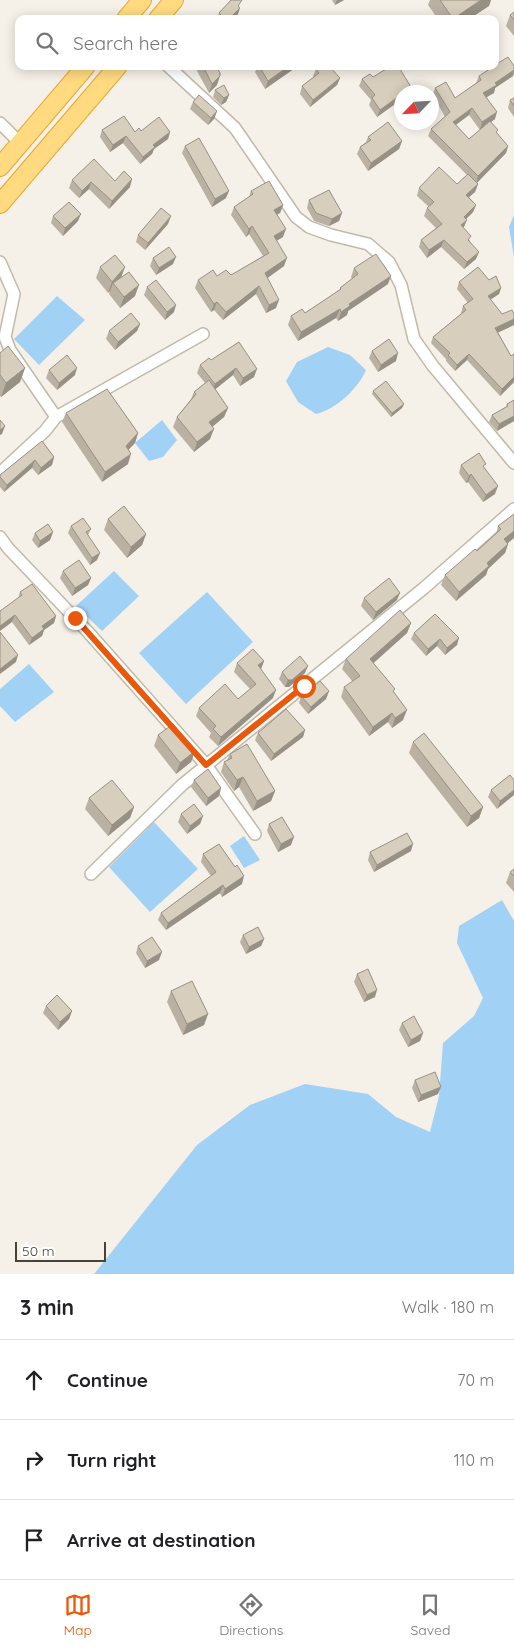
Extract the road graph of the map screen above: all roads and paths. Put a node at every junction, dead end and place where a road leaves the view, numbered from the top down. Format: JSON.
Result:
{"nodes":[{"id":1,"x":142,"y":0,"type":"edge"},
{"id":2,"x":174,"y":0,"type":"edge"},
{"id":3,"x":129,"y":15,"type":"edge"},
{"id":4,"x":161,"y":15,"type":"edge"},
{"id":5,"x":83,"y":70,"type":"edge"},
{"id":6,"x":115,"y":70,"type":"edge"},
{"id":7,"x":172,"y":70,"type":"edge"},
{"id":8,"x":0,"y":123,"type":"edge"},
{"id":9,"x":20,"y":143,"type":"junction"},
{"id":10,"x":0,"y":167,"type":"edge"},
{"id":11,"x":0,"y":204,"type":"edge"},
{"id":12,"x":0,"y":262,"type":"edge"},
{"id":13,"x":203,"y":334,"type":"dead end"},
{"id":14,"x":56,"y":417,"type":"junction"},
{"id":15,"x":514,"y":463,"type":"edge"},
{"id":16,"x":0,"y":473,"type":"edge"},
{"id":17,"x":514,"y":510,"type":"edge"},
{"id":18,"x":0,"y":537,"type":"edge"},
{"id":19,"x":206,"y":765,"type":"junction"},
{"id":20,"x":255,"y":834,"type":"dead end"},
{"id":21,"x":91,"y":874,"type":"dead end"}],
"edges":[{"from":1,"to":3,"type":"highway"},
{"from":2,"to":4,"type":"highway"},
{"from":5,"to":9,"type":"highway"},
{"from":6,"to":11,"type":"highway"},
{"from":7,"to":15,"type":"street"},
{"from":8,"to":9,"type":"street"},
{"from":9,"to":10,"type":"highway"},
{"from":12,"to":14,"type":"street"},
{"from":13,"to":14,"type":"street"},
{"from":14,"to":16,"type":"street"},
{"from":17,"to":19,"type":"street"},
{"from":18,"to":19,"type":"street"},
{"from":19,"to":20,"type":"street"},
{"from":19,"to":21,"type":"street"}]}
